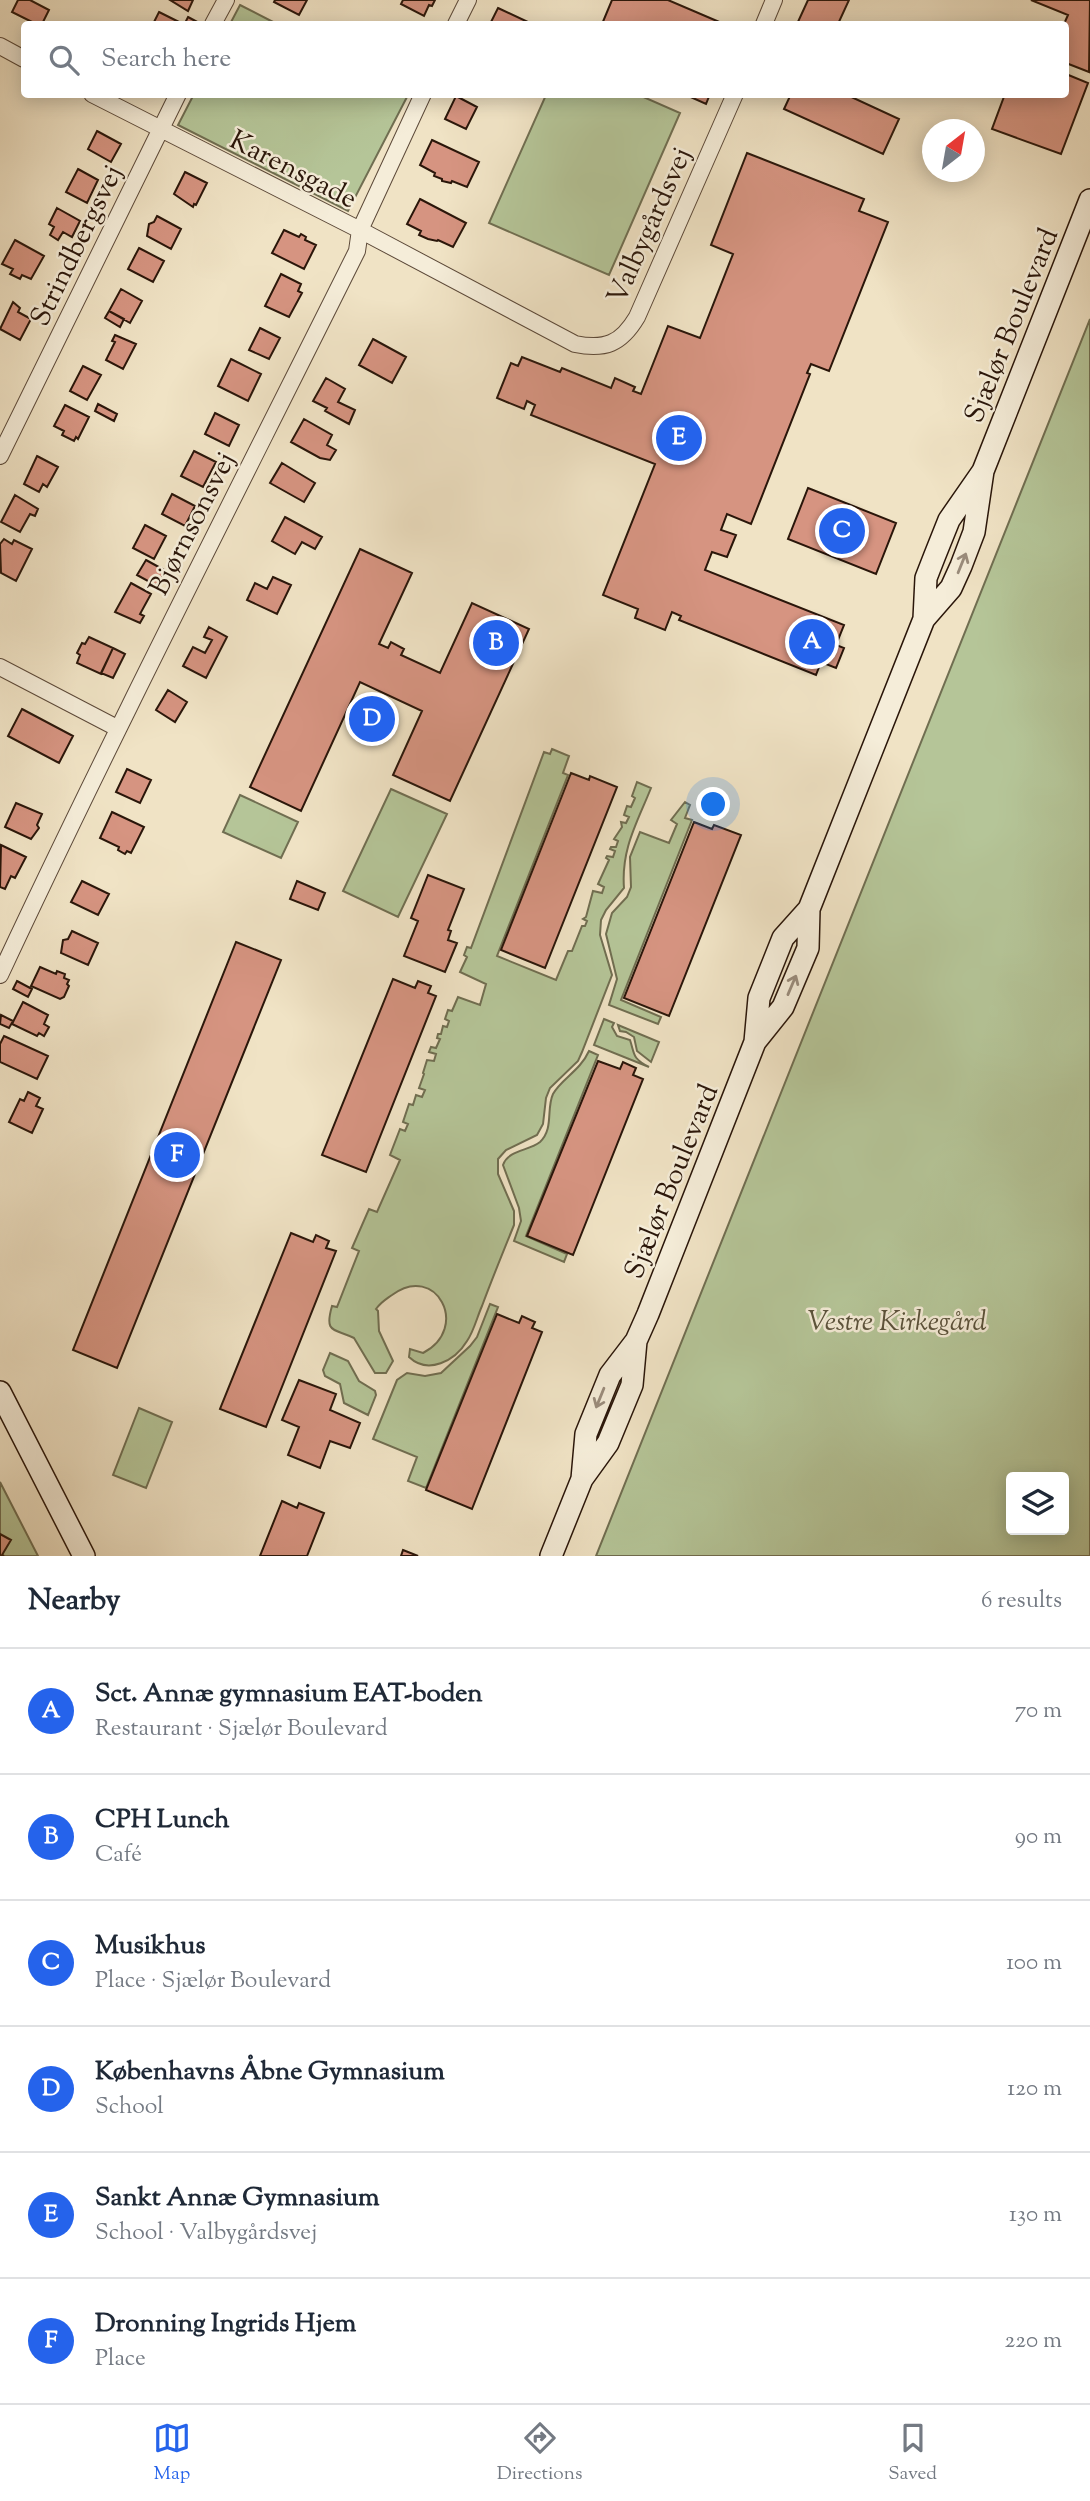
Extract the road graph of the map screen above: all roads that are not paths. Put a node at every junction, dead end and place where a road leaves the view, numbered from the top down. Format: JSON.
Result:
{"nodes":[{"id":1,"x":226,"y":0,"type":"edge"},
{"id":2,"x":468,"y":0,"type":"edge"},
{"id":3,"x":774,"y":0,"type":"edge"},
{"id":4,"x":215,"y":21,"type":"edge"},
{"id":5,"x":458,"y":21,"type":"edge"},
{"id":6,"x":765,"y":21,"type":"edge"},
{"id":7,"x":0,"y":46,"type":"edge"},
{"id":8,"x":21,"y":57,"type":"edge"},
{"id":9,"x":100,"y":98,"type":"edge"},
{"id":10,"x":176,"y":98,"type":"edge"},
{"id":11,"x":421,"y":98,"type":"edge"},
{"id":12,"x":733,"y":98,"type":"edge"},
{"id":13,"x":160,"y":130,"type":"junction"},
{"id":14,"x":1090,"y":200,"type":"edge"},
{"id":15,"x":360,"y":230,"type":"junction"},
{"id":16,"x":0,"y":456,"type":"edge"},
{"id":17,"x":0,"y":667,"type":"edge"},
{"id":18,"x":117,"y":728,"type":"junction"},
{"id":19,"x":0,"y":975,"type":"edge"},
{"id":20,"x":0,"y":1392,"type":"edge"},
{"id":21,"x":84,"y":1556,"type":"edge"},
{"id":22,"x":551,"y":1556,"type":"edge"}],
"edges":[{"from":1,"to":4,"type":"street"},
{"from":2,"to":5,"type":"street"},
{"from":3,"to":6,"type":"street"},
{"from":7,"to":8,"type":"street"},
{"from":9,"to":13,"type":"street","name":"Karensgade"},
{"from":10,"to":13,"type":"street","name":"Strindbergsvej"},
{"from":11,"to":15,"type":"street","name":"Bjørnsonsvej"},
{"from":12,"to":15,"type":"street","name":"Valbygårdsvej"},
{"from":13,"to":15,"type":"street","name":"Karensgade"},
{"from":13,"to":16,"type":"street","name":"Strindbergsvej"},
{"from":14,"to":22,"type":"street","name":"Sjælør Boulevard"},
{"from":15,"to":18,"type":"street","name":"Bjørnsonsvej"},
{"from":17,"to":18,"type":"street"},
{"from":18,"to":19,"type":"street","name":"Bjørnsonsvej"},
{"from":20,"to":21,"type":"street"}]}
